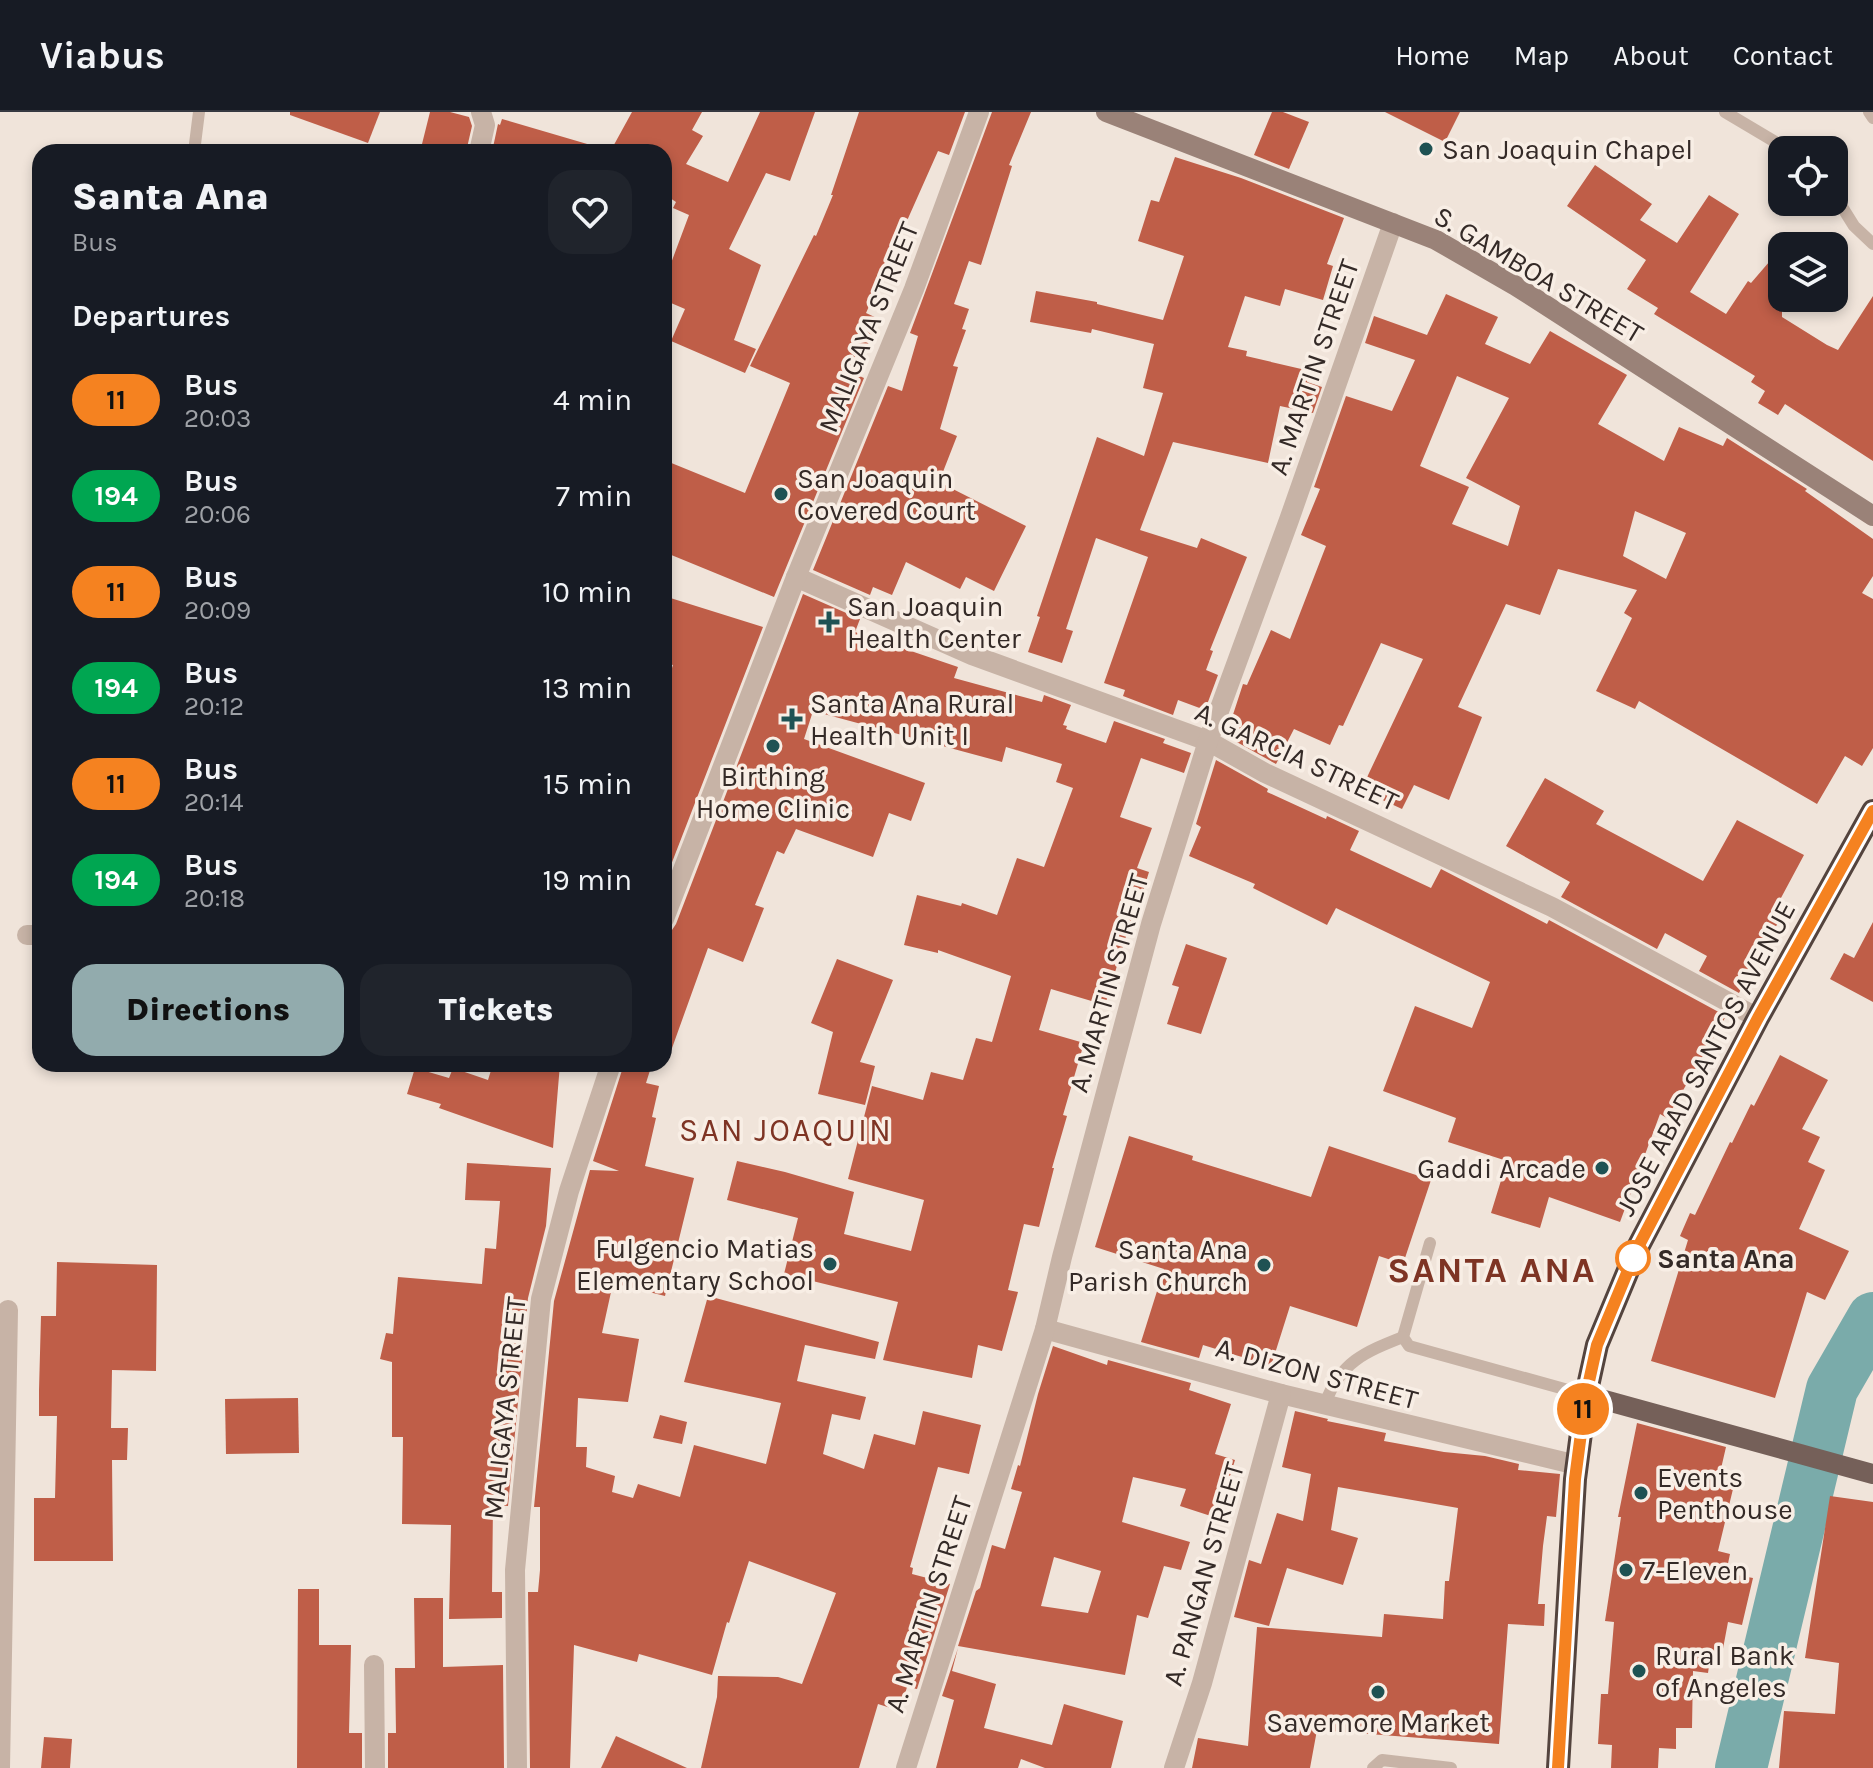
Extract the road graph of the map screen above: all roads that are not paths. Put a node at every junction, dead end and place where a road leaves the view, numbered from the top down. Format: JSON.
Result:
{"nodes":[{"id":1,"x":199,"y":112,"type":"edge"},
{"id":2,"x":481,"y":112,"type":"edge"},
{"id":3,"x":979,"y":112,"type":"edge"},
{"id":4,"x":1106,"y":112,"type":"edge"},
{"id":5,"x":1725,"y":112,"type":"edge"},
{"id":6,"x":1869,"y":112,"type":"edge"},
{"id":7,"x":1873,"y":118,"type":"edge"},
{"id":8,"x":1768,"y":138,"type":"edge"},
{"id":9,"x":195,"y":144,"type":"edge"},
{"id":10,"x":481,"y":144,"type":"edge"},
{"id":11,"x":1848,"y":216,"type":"edge"},
{"id":12,"x":1393,"y":223,"type":"junction"},
{"id":13,"x":1873,"y":244,"type":"edge"},
{"id":14,"x":1873,"y":516,"type":"edge"},
{"id":15,"x":796,"y":577,"type":"junction"},
{"id":16,"x":1208,"y":741,"type":"junction"},
{"id":17,"x":1873,"y":811,"type":"edge"},
{"id":18,"x":672,"y":898,"type":"edge"},
{"id":19,"x":1758,"y":1018,"type":"junction"},
{"id":20,"x":608,"y":1072,"type":"edge"},
{"id":21,"x":1430,"y":1243,"type":"dead end"},
{"id":22,"x":8,"y":1310,"type":"dead end"},
{"id":23,"x":1045,"y":1329,"type":"junction"},
{"id":24,"x":1403,"y":1337,"type":"junction"},
{"id":25,"x":1281,"y":1394,"type":"junction"},
{"id":26,"x":1586,"y":1395,"type":"junction"},
{"id":27,"x":1325,"y":1404,"type":"junction"},
{"id":28,"x":1577,"y":1465,"type":"junction"},
{"id":29,"x":1863,"y":1470,"type":"edge"},
{"id":30,"x":374,"y":1665,"type":"dead end"},
{"id":31,"x":0,"y":1768,"type":"edge"},
{"id":32,"x":375,"y":1768,"type":"edge"},
{"id":33,"x":517,"y":1768,"type":"edge"},
{"id":34,"x":906,"y":1768,"type":"edge"},
{"id":35,"x":1174,"y":1768,"type":"edge"},
{"id":36,"x":1373,"y":1768,"type":"edge"},
{"id":37,"x":1451,"y":1768,"type":"edge"},
{"id":38,"x":1558,"y":1768,"type":"edge"}],
"edges":[{"from":1,"to":9,"type":"lane"},
{"from":2,"to":10,"type":"street"},
{"from":3,"to":15,"type":"street","name":"MALIGAYA STREET"},
{"from":4,"to":12,"type":"main road","name":"S. GAMBOA STREET"},
{"from":5,"to":8,"type":"lane"},
{"from":6,"to":7,"type":"lane"},
{"from":11,"to":13,"type":"lane"},
{"from":12,"to":14,"type":"main road","name":"S. GAMBOA STREET"},
{"from":12,"to":16,"type":"street","name":"A. MARTIN STREET"},
{"from":15,"to":16,"type":"street","name":"A. GARCIA STREET"},
{"from":15,"to":18,"type":"street","name":"MALIGAYA STREET"},
{"from":16,"to":19,"type":"street","name":"A. GARCIA STREET"},
{"from":16,"to":23,"type":"street","name":"A. MARTIN STREET"},
{"from":17,"to":19,"type":"highway","name":"JOSE ABAD SANTOS AVENUE"},
{"from":19,"to":26,"type":"highway","name":"JOSE ABAD SANTOS AVENUE"},
{"from":20,"to":33,"type":"street","name":"MALIGAYA STREET"},
{"from":21,"to":24,"type":"lane"},
{"from":22,"to":31,"type":"street"},
{"from":23,"to":25,"type":"street","name":"A. DIZON STREET"},
{"from":23,"to":34,"type":"street","name":"A. MARTIN STREET"},
{"from":24,"to":26,"type":"lane"},
{"from":24,"to":27,"type":"lane"},
{"from":25,"to":27,"type":"street","name":"A. DIZON STREET"},
{"from":25,"to":35,"type":"street","name":"A. PANGAN STREET"},
{"from":26,"to":28,"type":"highway","name":"JOSE ABAD SANTOS AVENUE"},
{"from":26,"to":29,"type":"main road"},
{"from":27,"to":28,"type":"street","name":"A. DIZON STREET"},
{"from":28,"to":38,"type":"highway","name":"JOSE ABAD SANTOS AVENUE"},
{"from":30,"to":32,"type":"street"},
{"from":36,"to":37,"type":"lane"}]}
